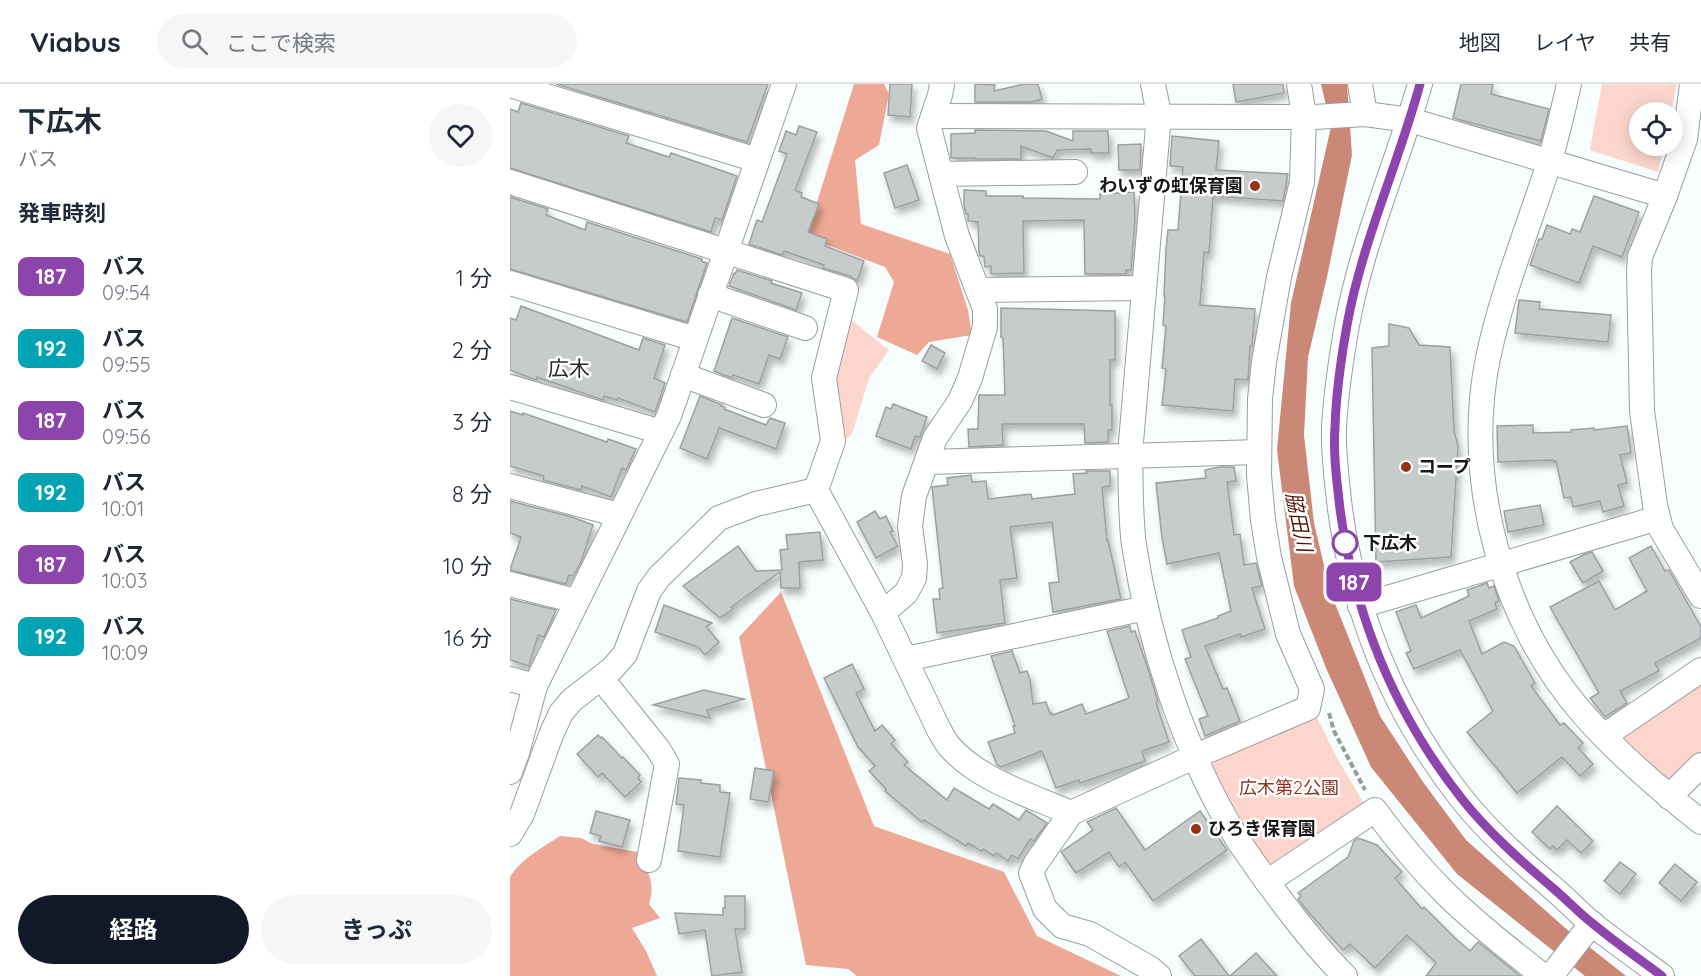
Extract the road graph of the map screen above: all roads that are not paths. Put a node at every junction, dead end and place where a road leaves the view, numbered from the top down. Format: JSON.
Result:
{"nodes":[{"id":1,"x":784,"y":84,"type":"edge"},
{"id":2,"x":942,"y":84,"type":"edge"},
{"id":3,"x":1153,"y":84,"type":"edge"},
{"id":4,"x":1299,"y":84,"type":"edge"},
{"id":5,"x":1360,"y":84,"type":"edge"},
{"id":6,"x":1420,"y":84,"type":"edge"},
{"id":7,"x":1569,"y":84,"type":"edge"},
{"id":8,"x":1692,"y":84,"type":"edge"},
{"id":9,"x":510,"y":85,"type":"edge"},
{"id":10,"x":1159,"y":115,"type":"junction"},
{"id":11,"x":1360,"y":115,"type":"junction"},
{"id":12,"x":933,"y":116,"type":"junction"},
{"id":13,"x":1309,"y":116,"type":"junction"},
{"id":14,"x":1410,"y":120,"type":"junction"},
{"id":15,"x":757,"y":160,"type":"junction"},
{"id":16,"x":1550,"y":161,"type":"junction"},
{"id":17,"x":1075,"y":172,"type":"dead end"},
{"id":18,"x":941,"y":174,"type":"junction"},
{"id":19,"x":510,"y":182,"type":"edge"},
{"id":20,"x":1665,"y":196,"type":"junction"},
{"id":21,"x":726,"y":251,"type":"junction"},
{"id":22,"x":510,"y":283,"type":"edge"},
{"id":23,"x":1144,"y":288,"type":"junction"},
{"id":24,"x":978,"y":290,"type":"junction"},
{"id":25,"x":711,"y":295,"type":"junction"},
{"id":26,"x":805,"y":328,"type":"dead end"},
{"id":27,"x":695,"y":339,"type":"junction"},
{"id":28,"x":683,"y":375,"type":"junction"},
{"id":29,"x":510,"y":387,"type":"edge"},
{"id":30,"x":764,"y":405,"type":"dead end"},
{"id":31,"x":661,"y":432,"type":"junction"},
{"id":32,"x":1259,"y":452,"type":"junction"},
{"id":33,"x":1130,"y":455,"type":"junction"},
{"id":34,"x":928,"y":462,"type":"junction"},
{"id":35,"x":510,"y":486,"type":"edge"},
{"id":36,"x":816,"y":490,"type":"junction"},
{"id":37,"x":619,"y":515,"type":"junction"},
{"id":38,"x":1658,"y":518,"type":"junction"},
{"id":39,"x":1502,"y":564,"type":"junction"},
{"id":40,"x":510,"y":584,"type":"edge"},
{"id":41,"x":1701,"y":596,"type":"edge"},
{"id":42,"x":576,"y":601,"type":"junction"},
{"id":43,"x":1360,"y":606,"type":"junction"},
{"id":44,"x":1146,"y":608,"type":"junction"},
{"id":45,"x":883,"y":612,"type":"junction"},
{"id":46,"x":906,"y":659,"type":"junction"},
{"id":47,"x":1701,"y":670,"type":"edge"},
{"id":48,"x":601,"y":678,"type":"junction"},
{"id":49,"x":510,"y":679,"type":"edge"},
{"id":50,"x":535,"y":686,"type":"junction"},
{"id":51,"x":1604,"y":736,"type":"junction"},
{"id":52,"x":1196,"y":756,"type":"junction"},
{"id":53,"x":1701,"y":765,"type":"edge"},
{"id":54,"x":510,"y":772,"type":"edge"},
{"id":55,"x":1669,"y":797,"type":"junction"},
{"id":56,"x":1071,"y":813,"type":"junction"},
{"id":57,"x":1701,"y":822,"type":"edge"},
{"id":58,"x":510,"y":834,"type":"edge"},
{"id":59,"x":649,"y":860,"type":"dead end"},
{"id":60,"x":1267,"y":882,"type":"junction"},
{"id":61,"x":1588,"y":929,"type":"junction"},
{"id":62,"x":1550,"y":974,"type":"edge"},
{"id":63,"x":1160,"y":976,"type":"edge"},
{"id":64,"x":1345,"y":976,"type":"edge"},
{"id":65,"x":1662,"y":976,"type":"edge"}],
"edges":[{"from":1,"to":15,"type":"street"},
{"from":2,"to":12,"type":"street"},
{"from":3,"to":10,"type":"street"},
{"from":4,"to":13,"type":"street"},
{"from":5,"to":11,"type":"street"},
{"from":6,"to":14,"type":"street"},
{"from":7,"to":16,"type":"street"},
{"from":8,"to":20,"type":"street"},
{"from":9,"to":15,"type":"street"},
{"from":10,"to":12,"type":"street"},
{"from":10,"to":13,"type":"street"},
{"from":10,"to":23,"type":"street"},
{"from":11,"to":13,"type":"street"},
{"from":11,"to":14,"type":"street"},
{"from":12,"to":18,"type":"street"},
{"from":13,"to":32,"type":"street"},
{"from":14,"to":16,"type":"street"},
{"from":14,"to":43,"type":"street"},
{"from":15,"to":21,"type":"street"},
{"from":16,"to":20,"type":"street"},
{"from":16,"to":39,"type":"street"},
{"from":17,"to":18,"type":"street"},
{"from":18,"to":24,"type":"street"},
{"from":19,"to":21,"type":"street"},
{"from":20,"to":38,"type":"street"},
{"from":21,"to":25,"type":"street"},
{"from":21,"to":36,"type":"street"},
{"from":22,"to":27,"type":"street"},
{"from":23,"to":24,"type":"street"},
{"from":23,"to":33,"type":"street"},
{"from":24,"to":34,"type":"street"},
{"from":25,"to":26,"type":"street"},
{"from":25,"to":27,"type":"street"},
{"from":27,"to":28,"type":"street"},
{"from":28,"to":30,"type":"street"},
{"from":28,"to":31,"type":"street"},
{"from":29,"to":31,"type":"street"},
{"from":31,"to":37,"type":"street"},
{"from":32,"to":33,"type":"street"},
{"from":32,"to":52,"type":"street"},
{"from":33,"to":34,"type":"street"},
{"from":33,"to":44,"type":"street"},
{"from":34,"to":45,"type":"street"},
{"from":35,"to":37,"type":"street"},
{"from":36,"to":45,"type":"street"},
{"from":36,"to":48,"type":"street"},
{"from":37,"to":42,"type":"street"},
{"from":38,"to":39,"type":"street"},
{"from":38,"to":41,"type":"street"},
{"from":39,"to":43,"type":"street"},
{"from":39,"to":51,"type":"street"},
{"from":40,"to":42,"type":"street"},
{"from":42,"to":50,"type":"street"},
{"from":43,"to":61,"type":"street"},
{"from":44,"to":46,"type":"street"},
{"from":44,"to":52,"type":"street"},
{"from":45,"to":46,"type":"street"},
{"from":46,"to":56,"type":"street"},
{"from":47,"to":51,"type":"street"},
{"from":48,"to":58,"type":"street"},
{"from":48,"to":59,"type":"street"},
{"from":49,"to":50,"type":"street"},
{"from":50,"to":54,"type":"street"},
{"from":51,"to":55,"type":"street"},
{"from":52,"to":56,"type":"street"},
{"from":52,"to":60,"type":"street"},
{"from":53,"to":55,"type":"street"},
{"from":55,"to":57,"type":"street"},
{"from":56,"to":63,"type":"street"},
{"from":60,"to":62,"type":"street"},
{"from":60,"to":64,"type":"street"},
{"from":61,"to":62,"type":"street"},
{"from":61,"to":65,"type":"street"}]}
